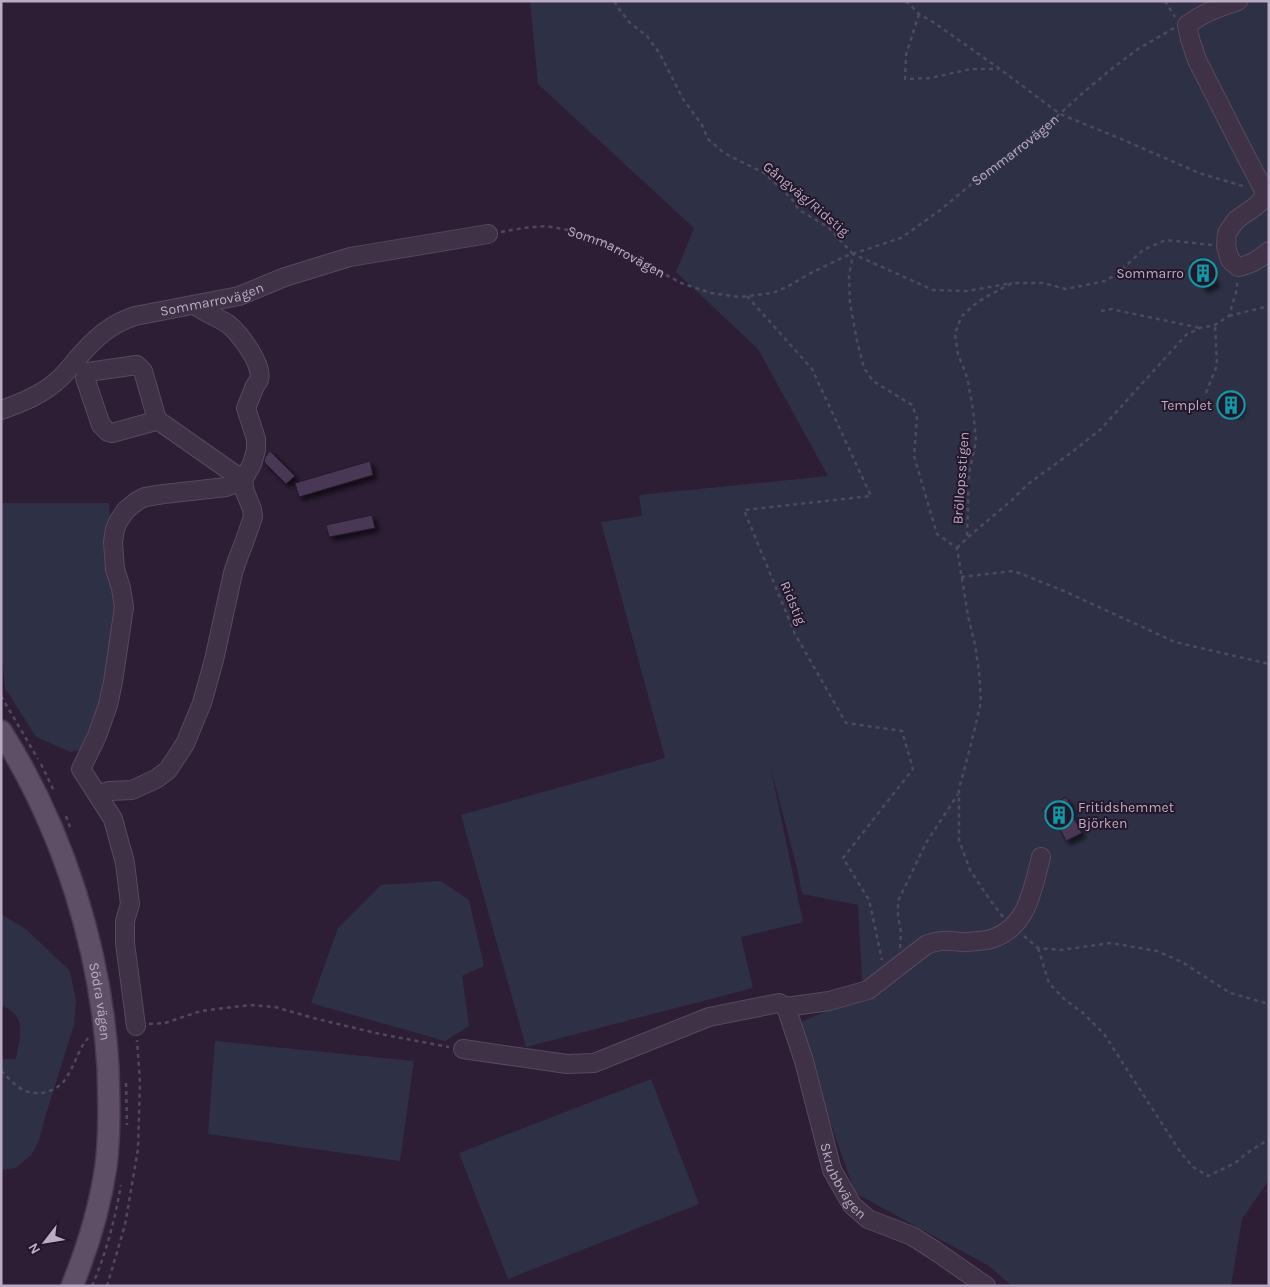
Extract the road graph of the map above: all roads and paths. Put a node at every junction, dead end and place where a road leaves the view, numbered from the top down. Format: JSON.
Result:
{"nodes":[{"id":1,"x":615,"y":1,"type":"edge"},
{"id":2,"x":906,"y":1,"type":"edge"},
{"id":3,"x":1165,"y":1,"type":"edge"},
{"id":4,"x":1238,"y":1,"type":"edge"},
{"id":5,"x":919,"y":14,"type":"junction"},
{"id":6,"x":1187,"y":25,"type":"junction"},
{"id":7,"x":1000,"y":69,"type":"junction"},
{"id":8,"x":1060,"y":114,"type":"junction"},
{"id":9,"x":1268,"y":197,"type":"edge"},
{"id":10,"x":488,"y":234,"type":"joint"},
{"id":11,"x":1226,"y":246,"type":"junction"},
{"id":12,"x":1269,"y":251,"type":"edge"},
{"id":13,"x":853,"y":254,"type":"junction"},
{"id":14,"x":1238,"y":267,"type":"junction"},
{"id":15,"x":1012,"y":283,"type":"junction"},
{"id":16,"x":747,"y":296,"type":"junction"},
{"id":17,"x":194,"y":304,"type":"junction"},
{"id":18,"x":1269,"y":306,"type":"edge"},
{"id":19,"x":1101,"y":311,"type":"dead end"},
{"id":20,"x":1229,"y":316,"type":"junction"},
{"id":21,"x":1215,"y":325,"type":"junction"},
{"id":22,"x":1200,"y":328,"type":"junction"},
{"id":23,"x":60,"y":379,"type":"junction"},
{"id":24,"x":85,"y":380,"type":"junction"},
{"id":25,"x":1206,"y":393,"type":"dead end"},
{"id":26,"x":1,"y":410,"type":"edge"},
{"id":27,"x":156,"y":419,"type":"junction"},
{"id":28,"x":243,"y":480,"type":"junction"},
{"id":29,"x":966,"y":538,"type":"junction"},
{"id":30,"x":957,"y":548,"type":"junction"},
{"id":31,"x":962,"y":577,"type":"junction"},
{"id":32,"x":1269,"y":664,"type":"edge"},
{"id":33,"x":1,"y":731,"type":"edge"},
{"id":34,"x":959,"y":793,"type":"junction"},
{"id":35,"x":98,"y":795,"type":"junction"},
{"id":36,"x":1041,"y":857,"type":"dead end"},
{"id":37,"x":1012,"y":926,"type":"junction"},
{"id":38,"x":1038,"y":948,"type":"junction"},
{"id":39,"x":900,"y":966,"type":"junction"},
{"id":40,"x":884,"y":978,"type":"junction"},
{"id":41,"x":1269,"y":1004,"type":"edge"},
{"id":42,"x":786,"y":1007,"type":"junction"},
{"id":43,"x":136,"y":1026,"type":"junction"},
{"id":44,"x":104,"y":1031,"type":"junction"},
{"id":45,"x":463,"y":1049,"type":"joint"},
{"id":46,"x":1,"y":1072,"type":"edge"},
{"id":47,"x":1269,"y":1139,"type":"edge"},
{"id":48,"x":72,"y":1286,"type":"edge"},
{"id":49,"x":107,"y":1286,"type":"edge"},
{"id":50,"x":986,"y":1286,"type":"edge"}],
"edges":[{"from":1,"to":13,"type":"path","name":"Gångväg/Ridstig"},
{"from":2,"to":5,"type":"path"},
{"from":3,"to":6,"type":"path"},
{"from":4,"to":6,"type":"street"},
{"from":5,"to":7,"type":"path"},
{"from":5,"to":7,"type":"path"},
{"from":6,"to":8,"type":"path","name":"Sommarrovägen"},
{"from":6,"to":9,"type":"street"},
{"from":7,"to":8,"type":"path"},
{"from":8,"to":9,"type":"path"},
{"from":8,"to":13,"type":"path","name":"Sommarrovägen"},
{"from":9,"to":11,"type":"street"},
{"from":10,"to":16,"type":"path","name":"Sommarrovägen"},
{"from":10,"to":17,"type":"street","name":"Sommarrovägen"},
{"from":11,"to":14,"type":"street"},
{"from":11,"to":15,"type":"path","name":"Bröllopsstigen"},
{"from":12,"to":14,"type":"street"},
{"from":13,"to":15,"type":"path"},
{"from":13,"to":16,"type":"path","name":"Sommarrovägen"},
{"from":13,"to":30,"type":"path"},
{"from":14,"to":20,"type":"path"},
{"from":15,"to":29,"type":"path","name":"Bröllopsstigen"},
{"from":16,"to":40,"type":"path","name":"Ridstig"},
{"from":17,"to":23,"type":"street","name":"Sommarrovägen"},
{"from":17,"to":28,"type":"street"},
{"from":18,"to":20,"type":"path","name":"Bröllopsstigen"},
{"from":19,"to":22,"type":"path"},
{"from":20,"to":21,"type":"path","name":"Bröllopsstigen"},
{"from":21,"to":22,"type":"path","name":"Bröllopsstigen"},
{"from":21,"to":25,"type":"path"},
{"from":22,"to":29,"type":"path","name":"Bröllopsstigen"},
{"from":23,"to":24,"type":"street"},
{"from":23,"to":26,"type":"street","name":"Sommarrovägen"},
{"from":24,"to":27,"type":"street"},
{"from":24,"to":27,"type":"street"},
{"from":27,"to":28,"type":"street"},
{"from":28,"to":35,"type":"street"},
{"from":28,"to":35,"type":"street"},
{"from":29,"to":30,"type":"path"},
{"from":30,"to":31,"type":"path"},
{"from":31,"to":32,"type":"path"},
{"from":31,"to":34,"type":"path"},
{"from":33,"to":44,"type":"main road","name":"Södra vägen"},
{"from":34,"to":37,"type":"path"},
{"from":34,"to":39,"type":"path"},
{"from":35,"to":43,"type":"street"},
{"from":36,"to":37,"type":"street"},
{"from":37,"to":38,"type":"path"},
{"from":37,"to":39,"type":"street"},
{"from":38,"to":41,"type":"path"},
{"from":38,"to":47,"type":"path"},
{"from":39,"to":40,"type":"street"},
{"from":40,"to":42,"type":"street"},
{"from":42,"to":45,"type":"street"},
{"from":42,"to":50,"type":"street","name":"Skrubbvägen"},
{"from":43,"to":45,"type":"path"},
{"from":43,"to":49,"type":"path"},
{"from":44,"to":46,"type":"path"},
{"from":44,"to":48,"type":"main road","name":"Södra vägen"}]}
